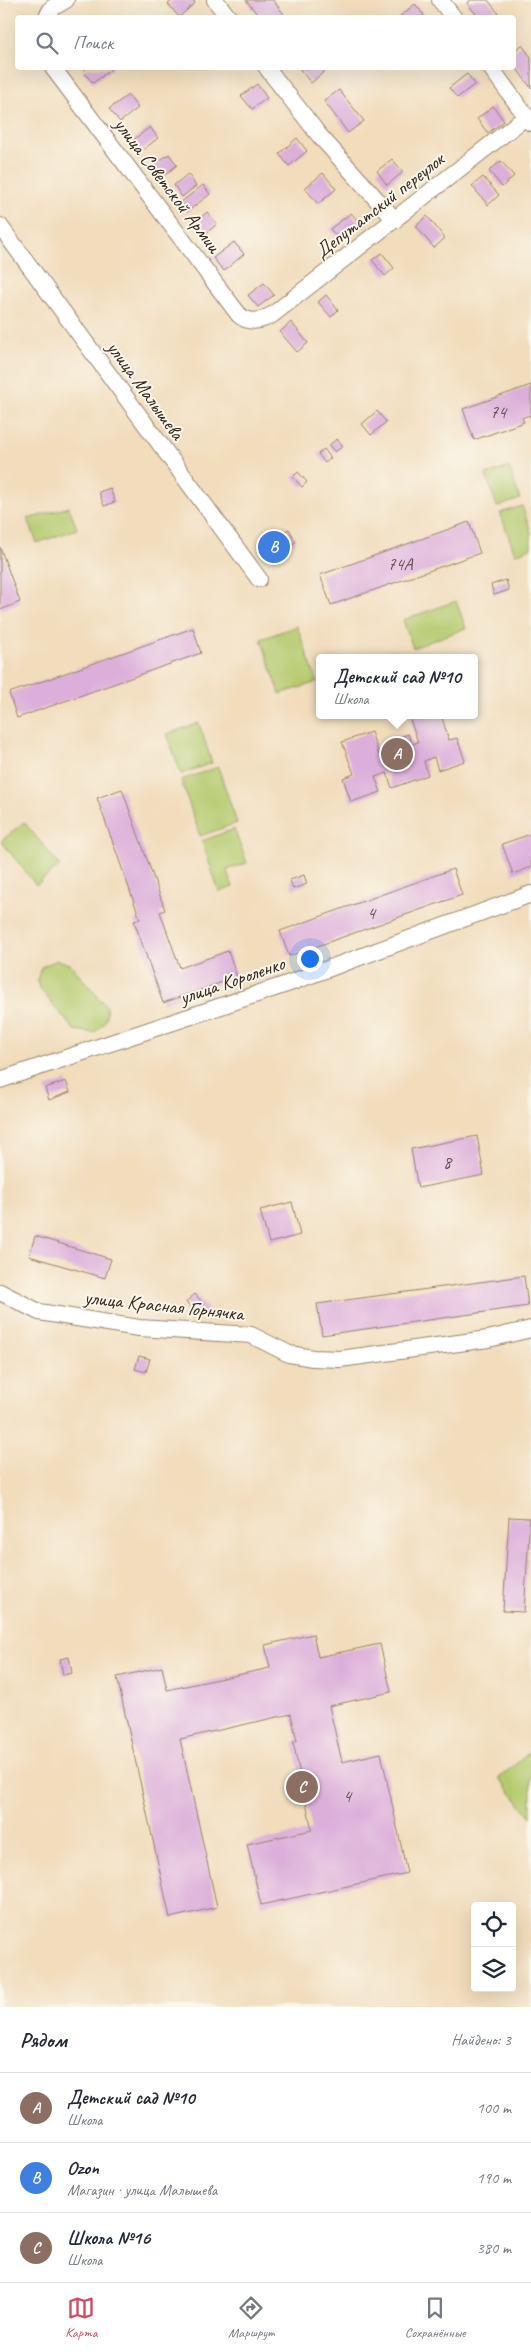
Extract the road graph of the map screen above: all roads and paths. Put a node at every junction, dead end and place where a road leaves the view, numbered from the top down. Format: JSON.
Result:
{"nodes":[{"id":1,"x":215,"y":0,"type":"edge"},
{"id":2,"x":440,"y":0,"type":"edge"},
{"id":3,"x":226,"y":15,"type":"edge"},
{"id":4,"x":452,"y":15,"type":"edge"},
{"id":5,"x":55,"y":70,"type":"edge"},
{"id":6,"x":269,"y":70,"type":"edge"},
{"id":7,"x":492,"y":70,"type":"edge"},
{"id":8,"x":529,"y":119,"type":"edge"},
{"id":9,"x":396,"y":220,"type":"junction"},
{"id":10,"x":0,"y":226,"type":"edge"},
{"id":11,"x":253,"y":321,"type":"joint"},
{"id":12,"x":259,"y":579,"type":"dead end"},
{"id":13,"x":531,"y":894,"type":"edge"},
{"id":14,"x":0,"y":1080,"type":"edge"},
{"id":15,"x":0,"y":1292,"type":"edge"},
{"id":16,"x":531,"y":1329,"type":"edge"}],
"edges":[{"from":1,"to":3,"type":"street"},
{"from":2,"to":4,"type":"street"},
{"from":5,"to":11,"type":"street","name":"улица Советской Армии"},
{"from":6,"to":9,"type":"street"},
{"from":7,"to":8,"type":"street"},
{"from":8,"to":9,"type":"street","name":"Депутатский переулок"},
{"from":9,"to":11,"type":"street","name":"Депутатский переулок"},
{"from":10,"to":12,"type":"street","name":"улица Малышева"},
{"from":13,"to":14,"type":"street","name":"улица Короленко"},
{"from":15,"to":16,"type":"street","name":"улица Красная Горнячка"}]}
